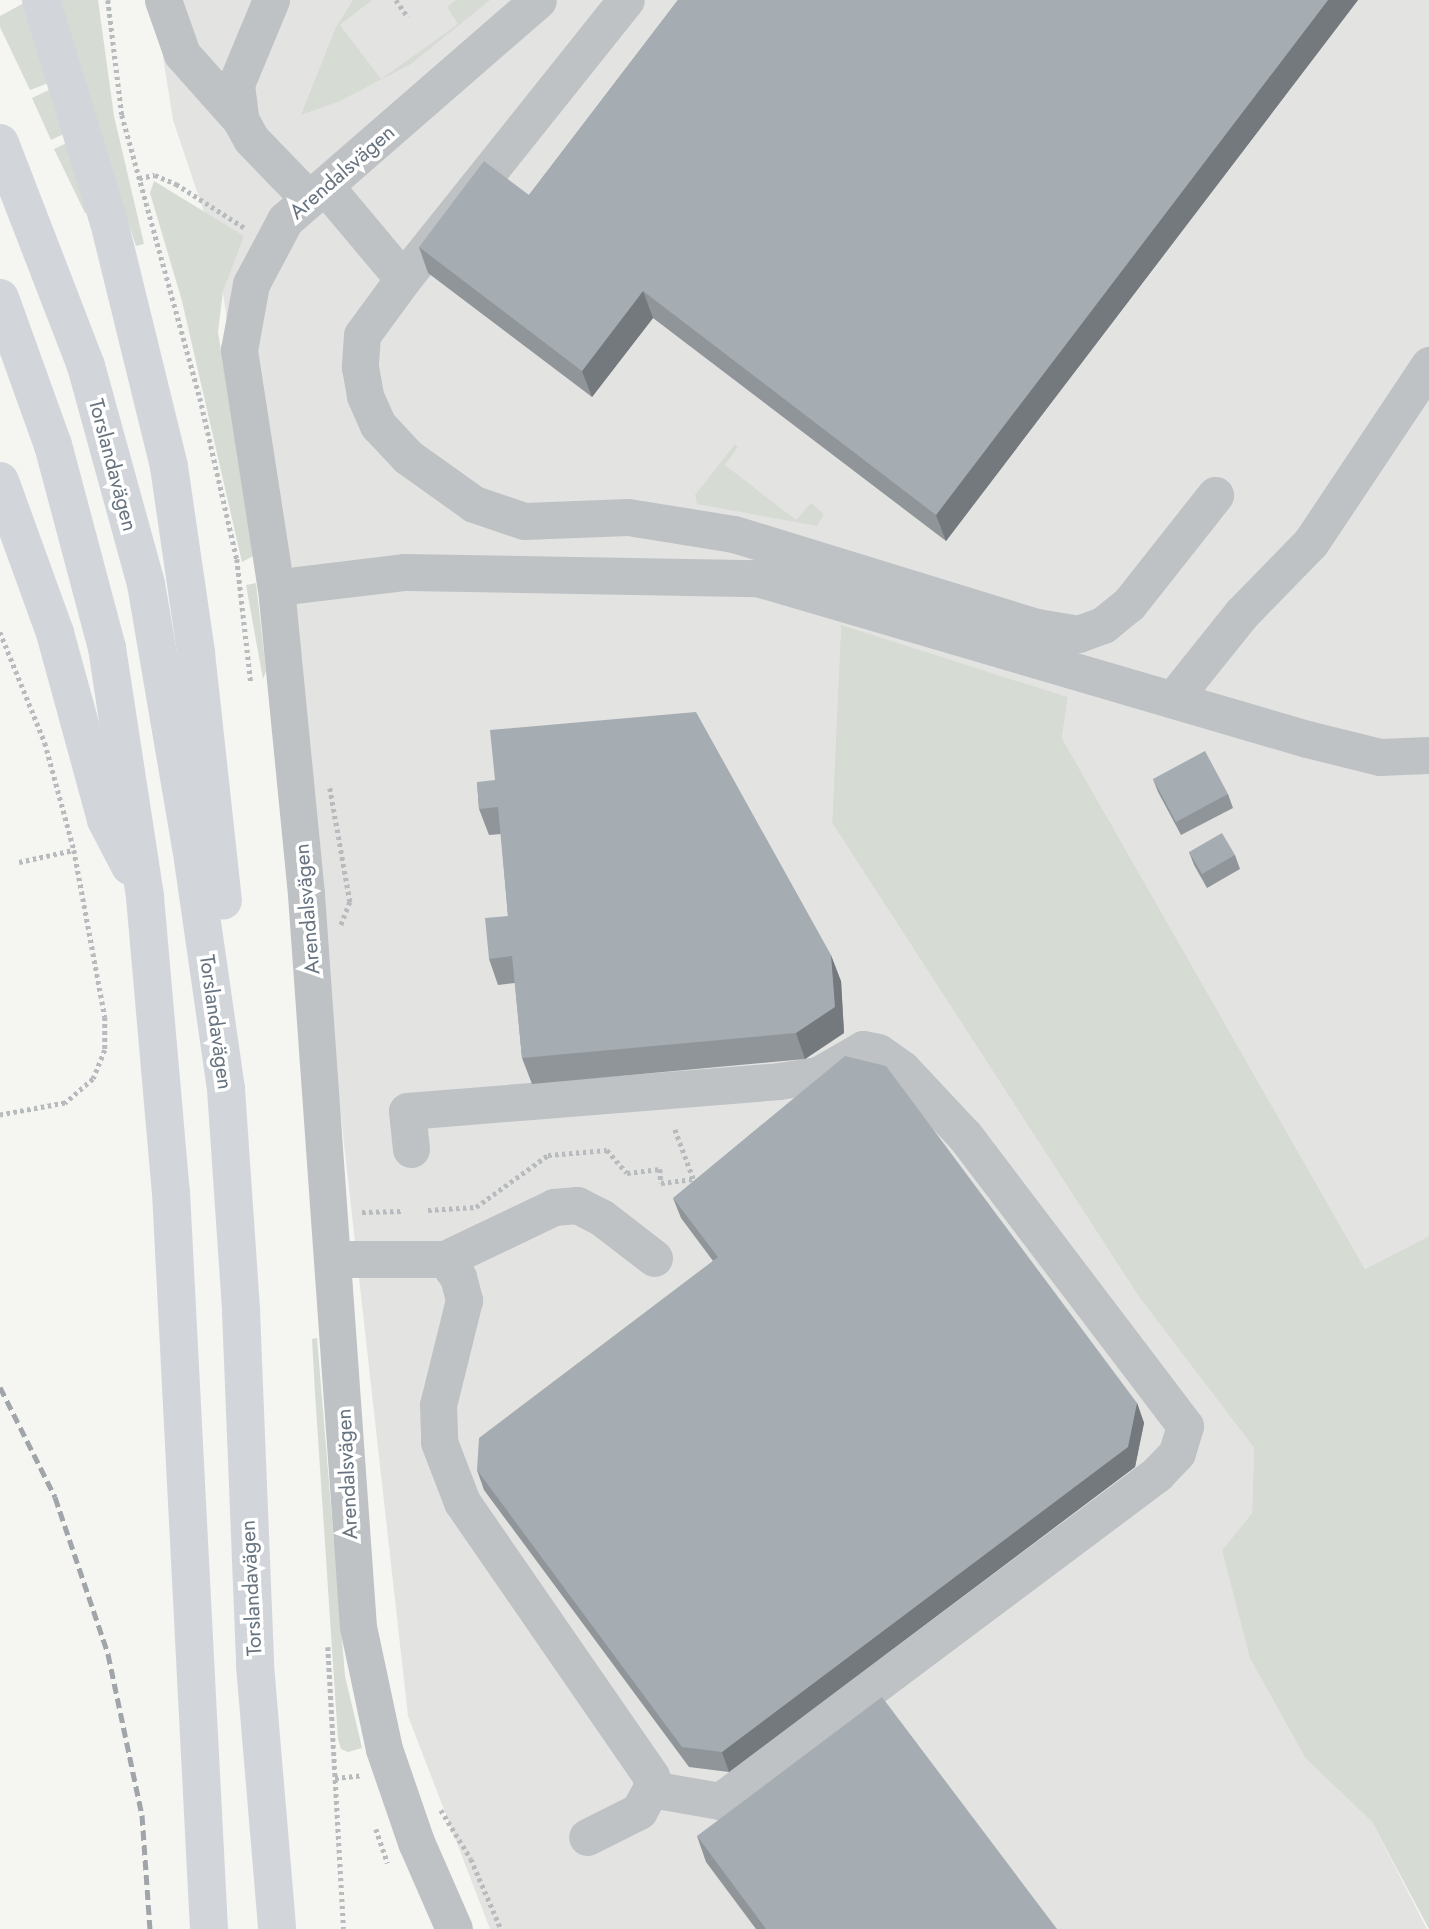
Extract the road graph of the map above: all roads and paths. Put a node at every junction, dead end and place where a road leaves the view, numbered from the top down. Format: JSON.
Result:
{"nodes":[{"id":1,"x":41,"y":0,"type":"edge"},
{"id":2,"x":108,"y":0,"type":"edge"},
{"id":3,"x":163,"y":0,"type":"edge"},
{"id":4,"x":271,"y":0,"type":"edge"},
{"id":5,"x":396,"y":0,"type":"edge"},
{"id":6,"x":538,"y":0,"type":"edge"},
{"id":7,"x":626,"y":0,"type":"edge"},
{"id":8,"x":408,"y":17,"type":"dead end"},
{"id":9,"x":240,"y":119,"type":"junction"},
{"id":10,"x":0,"y":142,"type":"edge"},
{"id":11,"x":139,"y":178,"type":"junction"},
{"id":12,"x":317,"y":192,"type":"junction"},
{"id":13,"x":270,"y":244,"type":"junction"},
{"id":14,"x":404,"y":279,"type":"junction"},
{"id":15,"x":0,"y":298,"type":"edge"},
{"id":16,"x":1429,"y":365,"type":"edge"},
{"id":17,"x":0,"y":481,"type":"edge"},
{"id":18,"x":1215,"y":495,"type":"dead end"},
{"id":19,"x":296,"y":585,"type":"dead end"},
{"id":20,"x":0,"y":632,"type":"edge"},
{"id":21,"x":252,"y":695,"type":"dead end"},
{"id":22,"x":1173,"y":699,"type":"junction"},
{"id":23,"x":1429,"y":755,"type":"edge"},
{"id":24,"x":74,"y":850,"type":"junction"},
{"id":25,"x":19,"y":862,"type":"dead end"},
{"id":26,"x":145,"y":897,"type":"junction"},
{"id":27,"x":226,"y":1089,"type":"junction"},
{"id":28,"x":0,"y":1115,"type":"edge"},
{"id":29,"x":674,"y":1128,"type":"dead end"},
{"id":30,"x":411,"y":1149,"type":"dead end"},
{"id":31,"x":428,"y":1210,"type":"dead end"},
{"id":32,"x":404,"y":1211,"type":"dead end"},
{"id":33,"x":362,"y":1212,"type":"dead end"},
{"id":34,"x":654,"y":1258,"type":"dead end"},
{"id":35,"x":334,"y":1259,"type":"junction"},
{"id":36,"x":445,"y":1259,"type":"junction"},
{"id":37,"x":327,"y":1641,"type":"dead end"},
{"id":38,"x":651,"y":1789,"type":"junction"},
{"id":39,"x":587,"y":1837,"type":"dead end"},
{"id":40,"x":471,"y":1859,"type":"dead end"},
{"id":41,"x":463,"y":1861,"type":"dead end"},
{"id":42,"x":209,"y":1929,"type":"edge"},
{"id":43,"x":277,"y":1929,"type":"edge"},
{"id":44,"x":344,"y":1929,"type":"edge"},
{"id":45,"x":454,"y":1929,"type":"edge"}],
"edges":[{"from":1,"to":27,"type":"main road"},
{"from":2,"to":11,"type":"path"},
{"from":3,"to":9,"type":"street"},
{"from":4,"to":9,"type":"street"},
{"from":5,"to":8,"type":"path"},
{"from":6,"to":12,"type":"street","name":"Arendalsvägen"},
{"from":7,"to":14,"type":"street"},
{"from":9,"to":12,"type":"street"},
{"from":10,"to":27,"type":"main road","name":"Torslandavägen"},
{"from":11,"to":13,"type":"path"},
{"from":11,"to":21,"type":"path"},
{"from":12,"to":13,"type":"street","name":"Arendalsvägen"},
{"from":12,"to":14,"type":"street"},
{"from":13,"to":35,"type":"street","name":"Arendalsvägen"},
{"from":14,"to":18,"type":"street"},
{"from":15,"to":26,"type":"main road"},
{"from":16,"to":22,"type":"street"},
{"from":17,"to":26,"type":"main road"},
{"from":19,"to":22,"type":"street"},
{"from":20,"to":24,"type":"path"},
{"from":22,"to":23,"type":"street"},
{"from":24,"to":25,"type":"path"},
{"from":24,"to":28,"type":"path"},
{"from":26,"to":42,"type":"main road"},
{"from":27,"to":43,"type":"main road","name":"Torslandavägen"},
{"from":29,"to":31,"type":"path"},
{"from":30,"to":38,"type":"street"},
{"from":32,"to":33,"type":"path"},
{"from":34,"to":36,"type":"street"},
{"from":35,"to":36,"type":"street"},
{"from":35,"to":45,"type":"street","name":"Arendalsvägen"},
{"from":36,"to":38,"type":"street"},
{"from":37,"to":44,"type":"path"},
{"from":38,"to":39,"type":"street"},
{"from":40,"to":41,"type":"path"}]}
